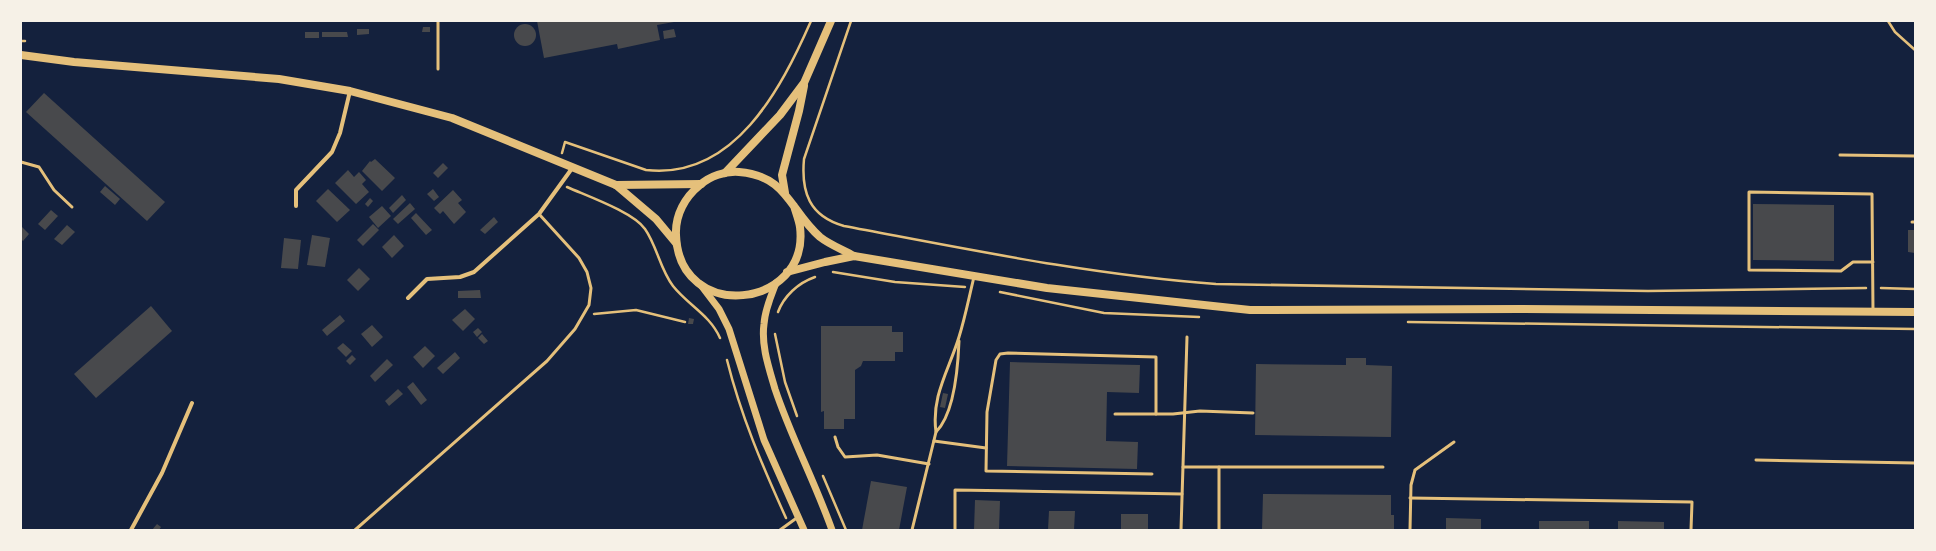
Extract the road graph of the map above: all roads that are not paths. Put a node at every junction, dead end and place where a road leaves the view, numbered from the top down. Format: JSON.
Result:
{"nodes":[{"id":1,"x":438,"y":21,"type":"edge"},
{"id":2,"x":831,"y":21,"type":"edge"},
{"id":3,"x":21,"y":55,"type":"edge"},
{"id":4,"x":438,"y":69,"type":"dead end"},
{"id":5,"x":804,"y":83,"type":"junction"},
{"id":6,"x":350,"y":91,"type":"junction"},
{"id":7,"x":1840,"y":155,"type":"dead end"},
{"id":8,"x":1915,"y":156,"type":"edge"},
{"id":9,"x":21,"y":162,"type":"edge"},
{"id":10,"x":573,"y":166,"type":"junction"},
{"id":11,"x":725,"y":173,"type":"junction"},
{"id":12,"x":616,"y":184,"type":"junction"},
{"id":13,"x":701,"y":184,"type":"junction"},
{"id":14,"x":786,"y":194,"type":"junction"},
{"id":15,"x":296,"y":206,"type":"dead end"},
{"id":16,"x":794,"y":206,"type":"junction"},
{"id":17,"x":72,"y":207,"type":"dead end"},
{"id":18,"x":539,"y":214,"type":"junction"},
{"id":19,"x":676,"y":243,"type":"junction"},
{"id":20,"x":854,"y":256,"type":"junction"},
{"id":21,"x":1873,"y":262,"type":"junction"},
{"id":22,"x":787,"y":272,"type":"junction"},
{"id":23,"x":974,"y":277,"type":"junction"},
{"id":24,"x":776,"y":283,"type":"junction"},
{"id":25,"x":700,"y":284,"type":"junction"},
{"id":26,"x":408,"y":298,"type":"dead end"},
{"id":27,"x":1873,"y":312,"type":"junction"},
{"id":28,"x":1915,"y":312,"type":"edge"},
{"id":29,"x":1187,"y":337,"type":"dead end"},
{"id":30,"x":959,"y":338,"type":"junction"},
{"id":31,"x":192,"y":403,"type":"dead end"},
{"id":32,"x":1184,"y":412,"type":"junction"},
{"id":33,"x":1253,"y":413,"type":"dead end"},
{"id":34,"x":1115,"y":414,"type":"dead end"},
{"id":35,"x":1156,"y":414,"type":"junction"},
{"id":36,"x":936,"y":432,"type":"junction"},
{"id":37,"x":834,"y":437,"type":"dead end"},
{"id":38,"x":934,"y":442,"type":"junction"},
{"id":39,"x":1454,"y":442,"type":"dead end"},
{"id":40,"x":986,"y":448,"type":"junction"},
{"id":41,"x":1756,"y":460,"type":"dead end"},
{"id":42,"x":1915,"y":463,"type":"edge"},
{"id":43,"x":929,"y":464,"type":"junction"},
{"id":44,"x":1183,"y":467,"type":"junction"},
{"id":45,"x":1219,"y":467,"type":"junction"},
{"id":46,"x":1384,"y":467,"type":"dead end"},
{"id":47,"x":1152,"y":474,"type":"dead end"},
{"id":48,"x":1182,"y":494,"type":"junction"},
{"id":49,"x":1410,"y":498,"type":"junction"},
{"id":50,"x":799,"y":516,"type":"junction"},
{"id":51,"x":131,"y":530,"type":"edge"},
{"id":52,"x":355,"y":530,"type":"edge"},
{"id":53,"x":780,"y":530,"type":"edge"},
{"id":54,"x":804,"y":530,"type":"edge"},
{"id":55,"x":832,"y":530,"type":"edge"},
{"id":56,"x":912,"y":530,"type":"edge"},
{"id":57,"x":955,"y":530,"type":"edge"},
{"id":58,"x":1181,"y":530,"type":"edge"},
{"id":59,"x":1218,"y":530,"type":"edge"},
{"id":60,"x":1410,"y":530,"type":"edge"},
{"id":61,"x":1691,"y":530,"type":"edge"}],
"edges":[{"from":1,"to":4,"type":"lane"},
{"from":2,"to":5,"type":"main road"},
{"from":3,"to":6,"type":"main road"},
{"from":5,"to":11,"type":"main road"},
{"from":5,"to":14,"type":"main road"},
{"from":6,"to":10,"type":"main road"},
{"from":6,"to":15,"type":"street"},
{"from":7,"to":8,"type":"lane"},
{"from":9,"to":17,"type":"lane"},
{"from":10,"to":12,"type":"main road"},
{"from":10,"to":18,"type":"street"},
{"from":11,"to":13,"type":"main road"},
{"from":11,"to":14,"type":"main road"},
{"from":12,"to":13,"type":"main road"},
{"from":12,"to":19,"type":"main road"},
{"from":13,"to":19,"type":"main road"},
{"from":14,"to":16,"type":"main road"},
{"from":16,"to":20,"type":"main road"},
{"from":16,"to":22,"type":"main road"},
{"from":18,"to":26,"type":"street"},
{"from":18,"to":52,"type":"lane"},
{"from":19,"to":25,"type":"main road"},
{"from":20,"to":22,"type":"main road"},
{"from":20,"to":23,"type":"main road"},
{"from":21,"to":21,"type":"lane"},
{"from":21,"to":27,"type":"lane"},
{"from":22,"to":24,"type":"main road"},
{"from":23,"to":27,"type":"main road"},
{"from":23,"to":30,"type":"lane"},
{"from":24,"to":25,"type":"main road"},
{"from":24,"to":55,"type":"street"},
{"from":25,"to":50,"type":"street"},
{"from":27,"to":28,"type":"main road"},
{"from":29,"to":32,"type":"lane"},
{"from":30,"to":36,"type":"lane"},
{"from":30,"to":36,"type":"lane"},
{"from":31,"to":51,"type":"street"},
{"from":32,"to":33,"type":"lane"},
{"from":32,"to":35,"type":"lane"},
{"from":32,"to":44,"type":"lane"},
{"from":34,"to":35,"type":"lane"},
{"from":35,"to":40,"type":"lane"},
{"from":36,"to":38,"type":"lane"},
{"from":37,"to":43,"type":"lane"},
{"from":38,"to":40,"type":"lane"},
{"from":38,"to":43,"type":"lane"},
{"from":39,"to":49,"type":"lane"},
{"from":40,"to":47,"type":"lane"},
{"from":41,"to":42,"type":"lane"},
{"from":43,"to":56,"type":"lane"},
{"from":44,"to":45,"type":"lane"},
{"from":44,"to":48,"type":"lane"},
{"from":45,"to":46,"type":"lane"},
{"from":45,"to":59,"type":"lane"},
{"from":48,"to":57,"type":"lane"},
{"from":48,"to":58,"type":"lane"},
{"from":49,"to":60,"type":"lane"},
{"from":49,"to":61,"type":"lane"},
{"from":50,"to":53,"type":"lane"},
{"from":50,"to":54,"type":"street"}]}
